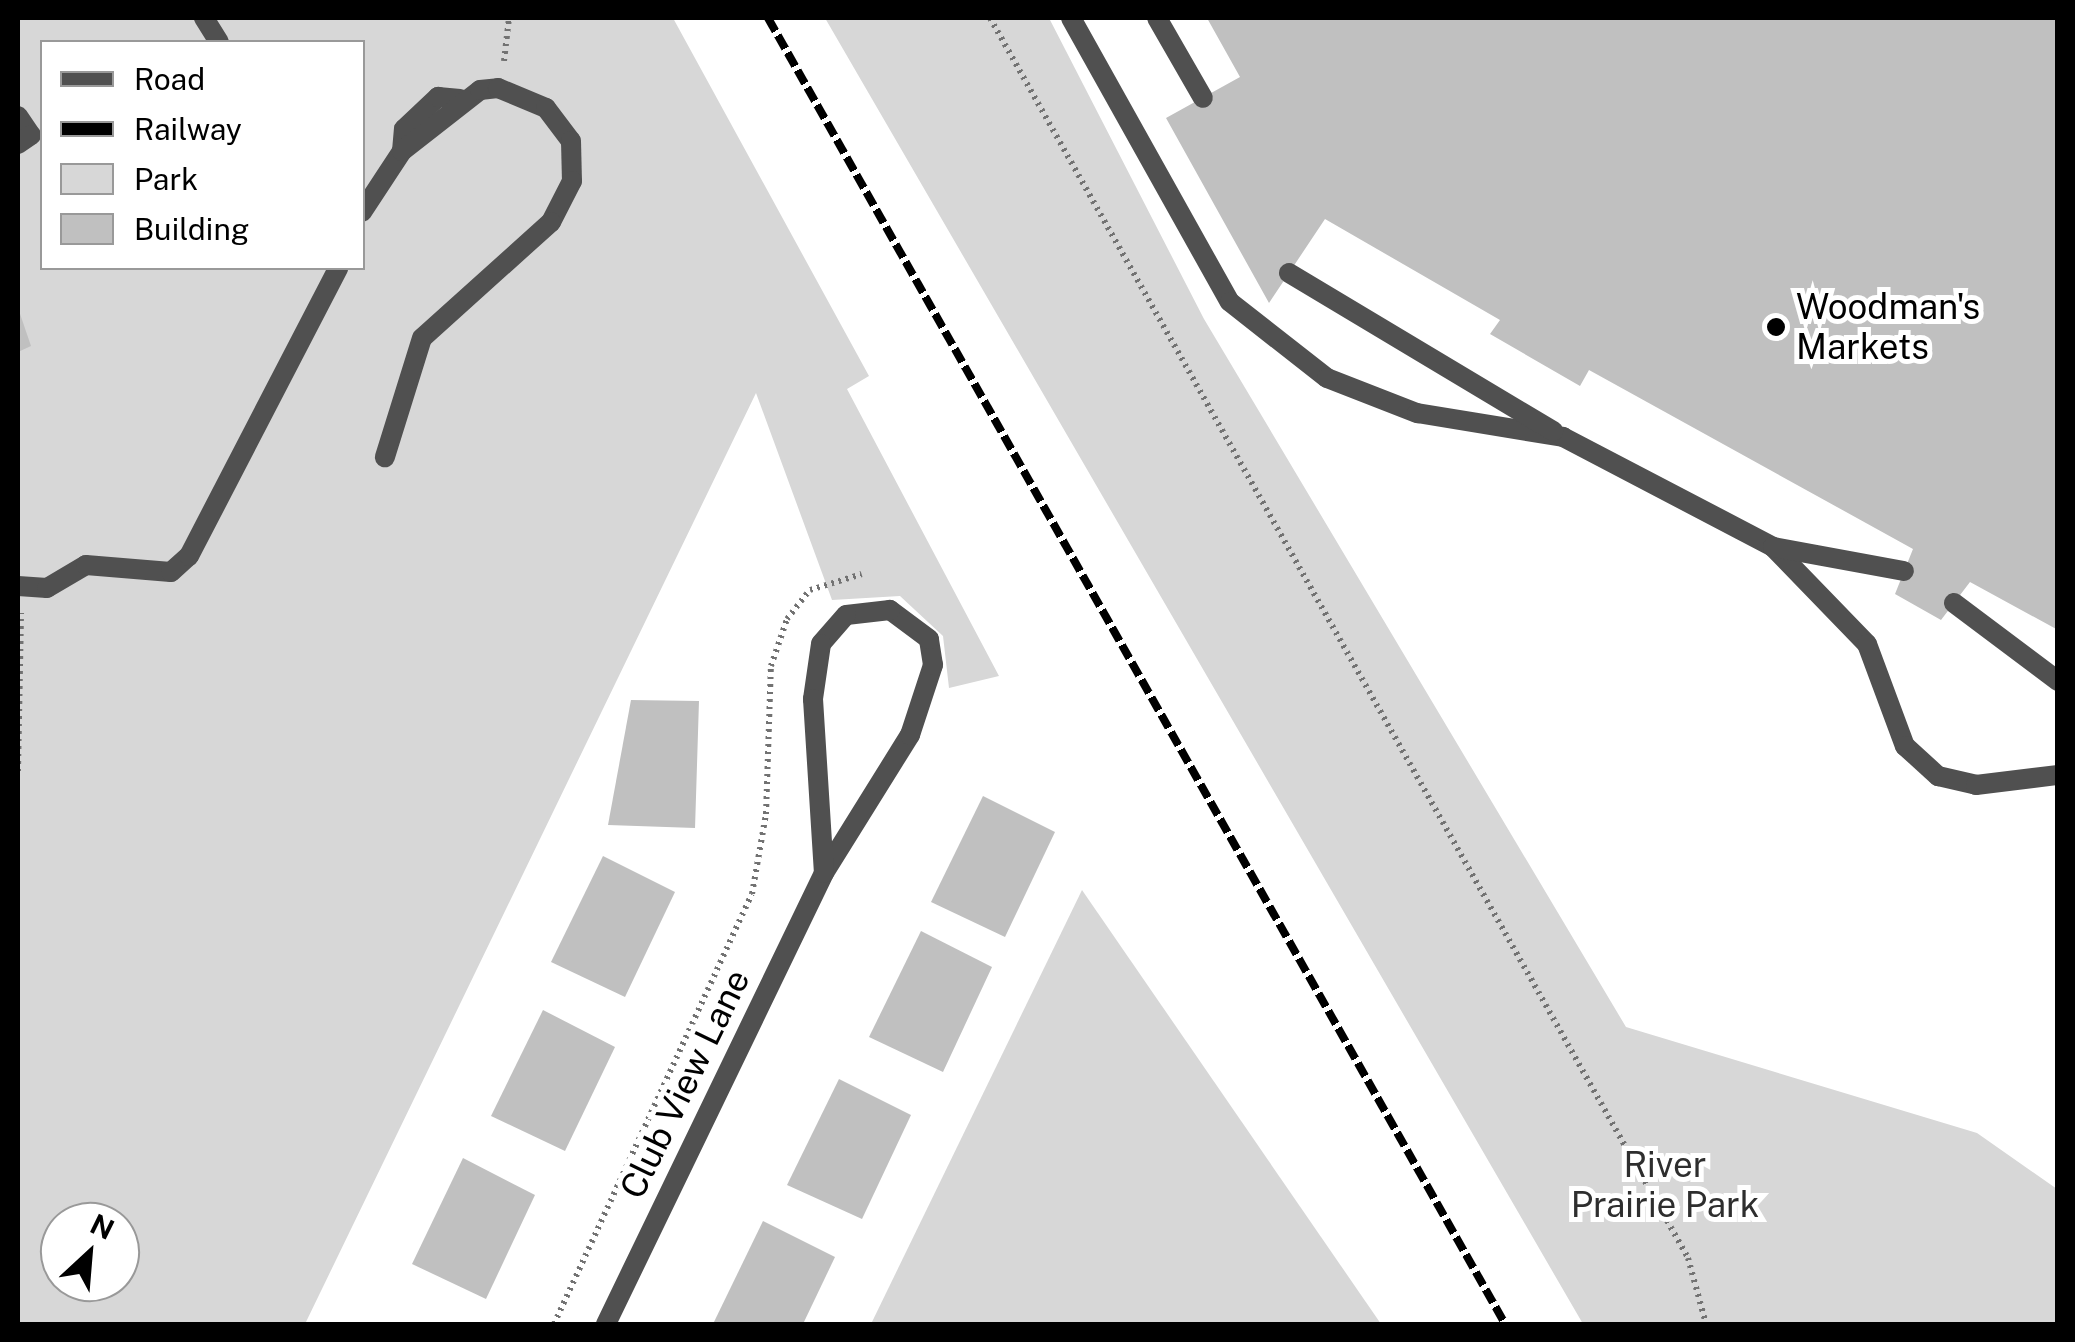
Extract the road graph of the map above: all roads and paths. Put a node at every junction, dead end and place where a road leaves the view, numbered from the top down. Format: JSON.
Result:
{"nodes":[{"id":1,"x":204,"y":18,"type":"edge"},
{"id":2,"x":509,"y":18,"type":"edge"},
{"id":3,"x":990,"y":18,"type":"edge"},
{"id":4,"x":1071,"y":18,"type":"edge"},
{"id":5,"x":1157,"y":18,"type":"edge"},
{"id":6,"x":218,"y":40,"type":"edge"},
{"id":7,"x":498,"y":88,"type":"junction"},
{"id":8,"x":1203,"y":98,"type":"dead end"},
{"id":9,"x":18,"y":116,"type":"edge"},
{"id":10,"x":18,"y":144,"type":"edge"},
{"id":11,"x":365,"y":207,"type":"edge"},
{"id":12,"x":337,"y":270,"type":"edge"},
{"id":13,"x":1289,"y":273,"type":"dead end"},
{"id":14,"x":1563,"y":437,"type":"junction"},
{"id":15,"x":384,"y":458,"type":"dead end"},
{"id":16,"x":1773,"y":547,"type":"junction"},
{"id":17,"x":1904,"y":570,"type":"dead end"},
{"id":18,"x":862,"y":574,"type":"dead end"},
{"id":19,"x":19,"y":586,"type":"edge"},
{"id":20,"x":1954,"y":603,"type":"dead end"},
{"id":21,"x":2058,"y":681,"type":"edge"},
{"id":22,"x":18,"y":771,"type":"edge"},
{"id":23,"x":2058,"y":774,"type":"edge"},
{"id":24,"x":824,"y":873,"type":"junction"},
{"id":25,"x":554,"y":1324,"type":"edge"},
{"id":26,"x":606,"y":1324,"type":"edge"},
{"id":27,"x":1706,"y":1324,"type":"edge"}],
"edges":[{"from":1,"to":6,"type":"street"},
{"from":2,"to":7,"type":"path"},
{"from":3,"to":27,"type":"path"},
{"from":4,"to":14,"type":"street"},
{"from":5,"to":8,"type":"street"},
{"from":7,"to":11,"type":"street"},
{"from":7,"to":15,"type":"street"},
{"from":9,"to":10,"type":"street"},
{"from":12,"to":19,"type":"street"},
{"from":13,"to":14,"type":"street"},
{"from":14,"to":16,"type":"street"},
{"from":16,"to":17,"type":"street"},
{"from":16,"to":23,"type":"street"},
{"from":18,"to":25,"type":"path"},
{"from":19,"to":22,"type":"path"},
{"from":20,"to":21,"type":"street"},
{"from":24,"to":24,"type":"street","name":"Club View Lane"},
{"from":24,"to":26,"type":"street","name":"Club View Lane"}]}
